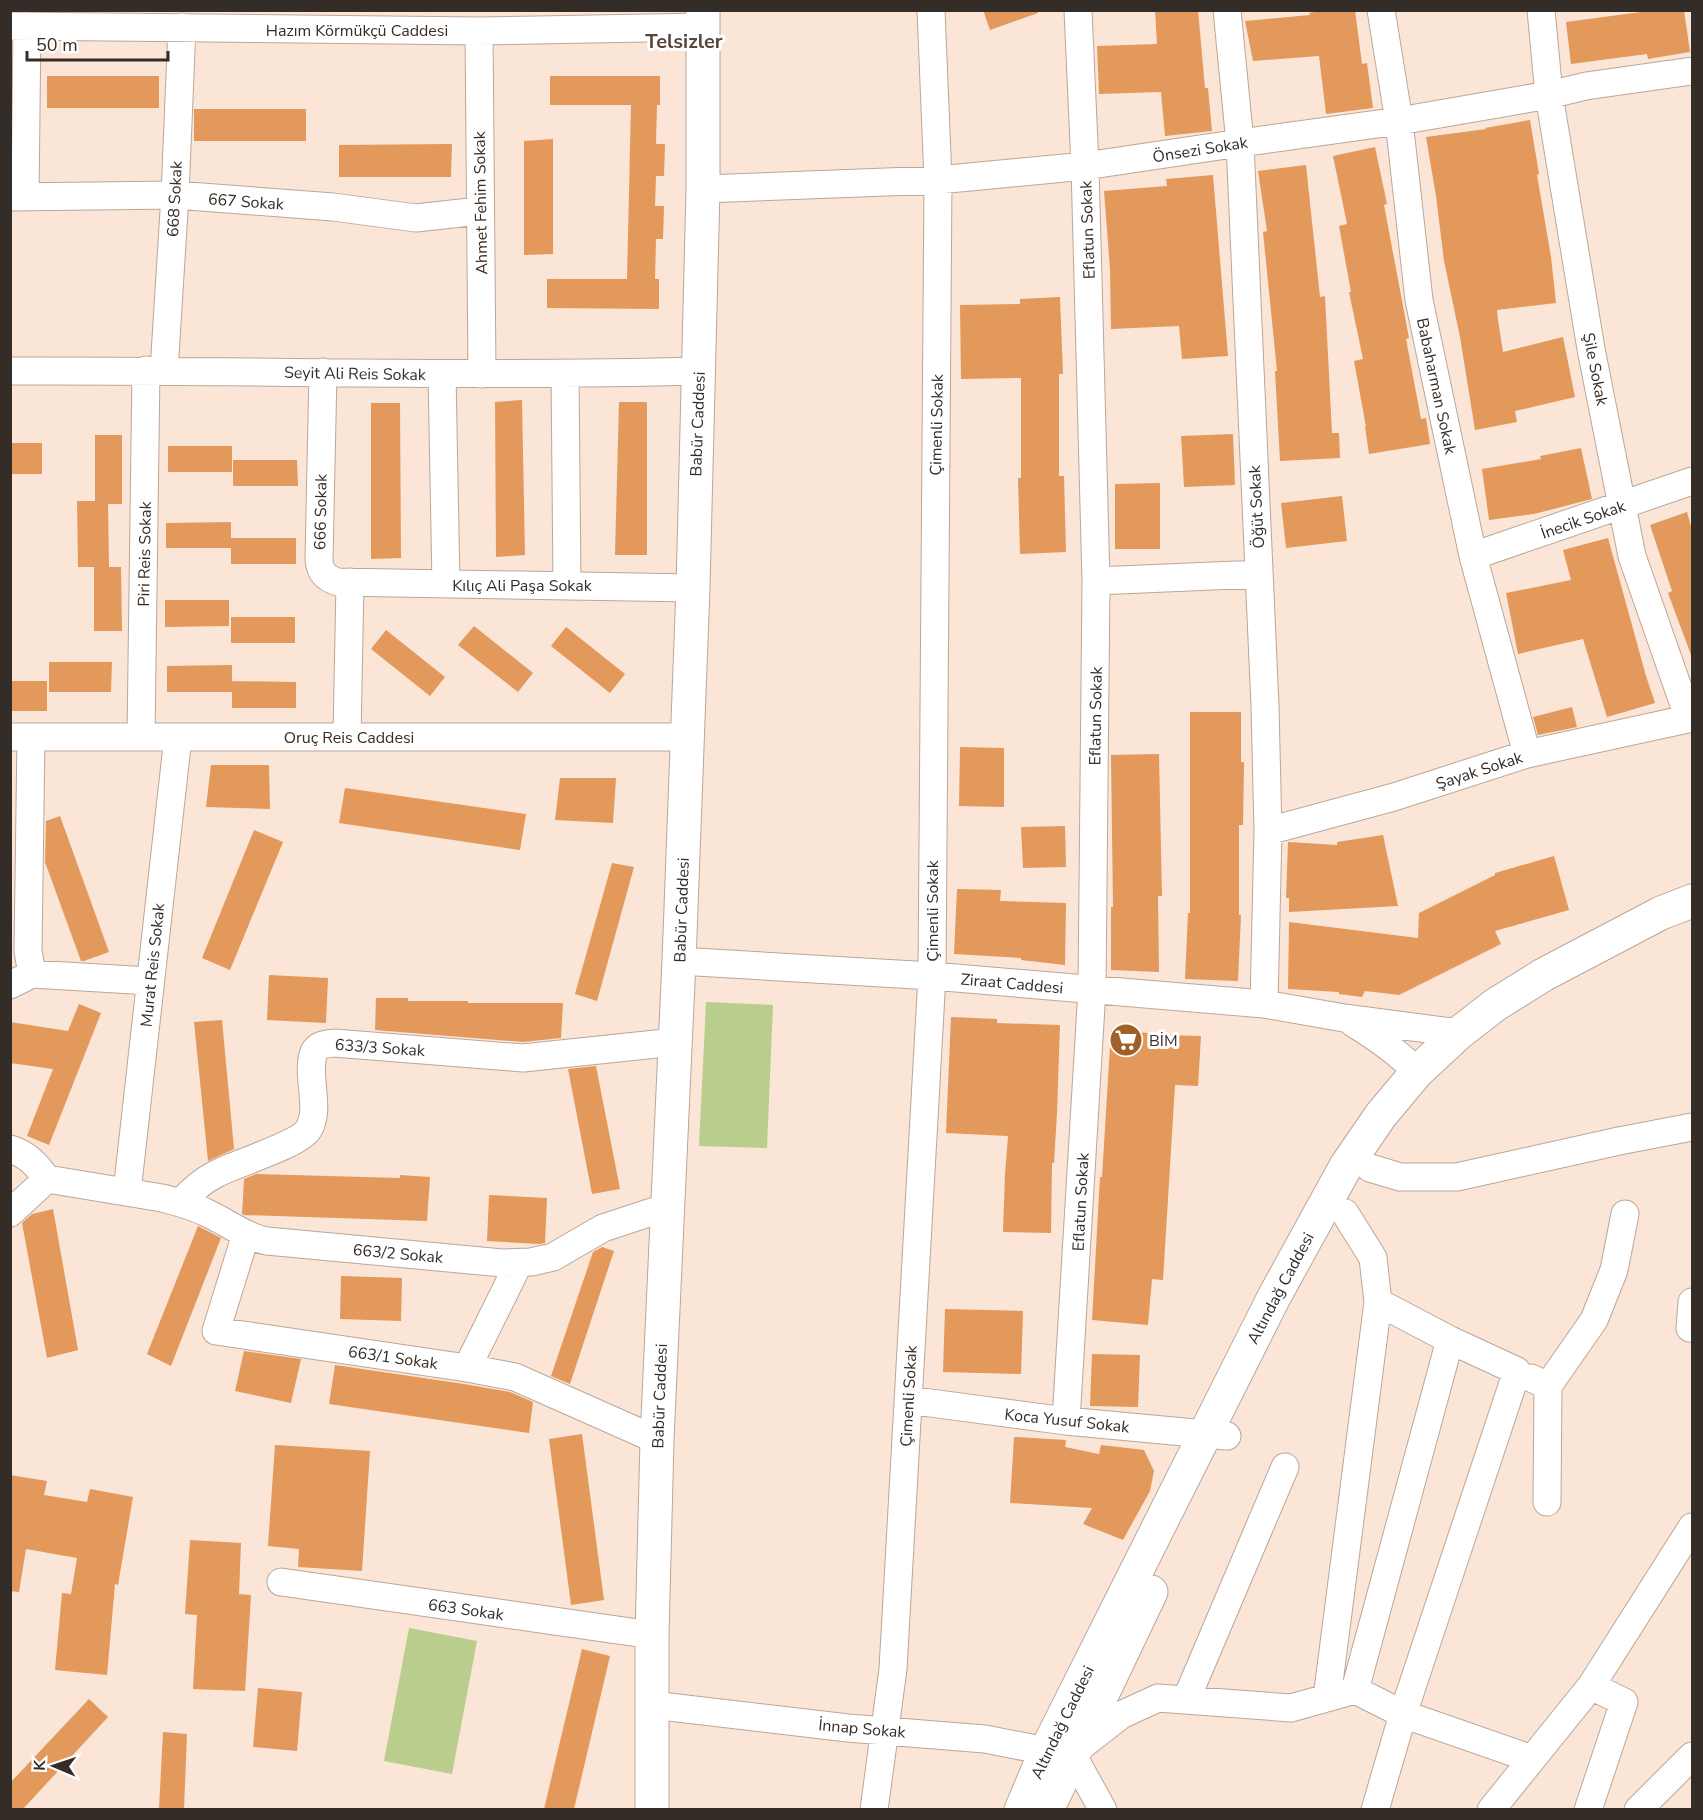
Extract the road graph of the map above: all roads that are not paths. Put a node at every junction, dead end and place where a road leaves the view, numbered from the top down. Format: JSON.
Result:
{"nodes":[{"id":1,"x":931,"y":10,"type":"edge"},
{"id":2,"x":1078,"y":10,"type":"edge"},
{"id":3,"x":1227,"y":10,"type":"edge"},
{"id":4,"x":1381,"y":10,"type":"edge"},
{"id":5,"x":1540,"y":10,"type":"edge"},
{"id":6,"x":112,"y":19,"type":"edge"},
{"id":7,"x":703,"y":19,"type":"edge"},
{"id":8,"x":19,"y":26,"type":"edge"},
{"id":9,"x":182,"y":27,"type":"junction"},
{"id":10,"x":479,"y":31,"type":"junction"},
{"id":11,"x":1692,"y":71,"type":"edge"},
{"id":12,"x":1549,"y":95,"type":"junction"},
{"id":13,"x":1399,"y":121,"type":"junction"},
{"id":14,"x":1240,"y":142,"type":"junction"},
{"id":15,"x":1085,"y":166,"type":"junction"},
{"id":16,"x":938,"y":180,"type":"junction"},
{"id":17,"x":703,"y":189,"type":"junction"},
{"id":18,"x":175,"y":195,"type":"junction"},
{"id":19,"x":18,"y":197,"type":"edge"},
{"id":20,"x":480,"y":211,"type":"junction"},
{"id":21,"x":155,"y":370,"type":"junction"},
{"id":22,"x":10,"y":371,"type":"edge"},
{"id":23,"x":699,"y":371,"type":"junction"},
{"id":24,"x":323,"y":372,"type":"junction"},
{"id":25,"x":565,"y":373,"type":"junction"},
{"id":26,"x":442,"y":374,"type":"junction"},
{"id":27,"x":482,"y":374,"type":"junction"},
{"id":28,"x":1692,"y":481,"type":"edge"},
{"id":29,"x":1622,"y":506,"type":"junction"},
{"id":30,"x":1473,"y":556,"type":"junction"},
{"id":31,"x":1259,"y":574,"type":"junction"},
{"id":32,"x":1096,"y":581,"type":"junction"},
{"id":33,"x":350,"y":582,"type":"junction"},
{"id":34,"x":447,"y":584,"type":"junction"},
{"id":35,"x":567,"y":584,"type":"junction"},
{"id":36,"x":693,"y":588,"type":"junction"},
{"id":37,"x":1691,"y":718,"type":"edge"},
{"id":38,"x":21,"y":737,"type":"edge"},
{"id":39,"x":141,"y":737,"type":"junction"},
{"id":40,"x":178,"y":737,"type":"junction"},
{"id":41,"x":346,"y":737,"type":"junction"},
{"id":42,"x":687,"y":737,"type":"junction"},
{"id":43,"x":1527,"y":754,"type":"junction"},
{"id":44,"x":1268,"y":831,"type":"junction"},
{"id":45,"x":1692,"y":901,"type":"edge"},
{"id":46,"x":1692,"y":921,"type":"edge"},
{"id":47,"x":679,"y":961,"type":"junction"},
{"id":48,"x":932,"y":976,"type":"junction"},
{"id":49,"x":21,"y":980,"type":"edge"},
{"id":50,"x":150,"y":981,"type":"junction"},
{"id":51,"x":1092,"y":989,"type":"junction"},
{"id":52,"x":1264,"y":1004,"type":"junction"},
{"id":53,"x":1344,"y":1018,"type":"junction"},
{"id":54,"x":1459,"y":1033,"type":"junction"},
{"id":55,"x":675,"y":1042,"type":"junction"},
{"id":56,"x":1422,"y":1084,"type":"junction"},
{"id":57,"x":1692,"y":1127,"type":"edge"},
{"id":58,"x":10,"y":1149,"type":"edge"},
{"id":59,"x":1370,"y":1168,"type":"junction"},
{"id":60,"x":47,"y":1179,"type":"junction"},
{"id":61,"x":127,"y":1192,"type":"junction"},
{"id":62,"x":180,"y":1203,"type":"junction"},
{"id":63,"x":667,"y":1207,"type":"junction"},
{"id":64,"x":10,"y":1213,"type":"edge"},
{"id":65,"x":1345,"y":1213,"type":"junction"},
{"id":66,"x":1625,"y":1214,"type":"dead end"},
{"id":67,"x":246,"y":1234,"type":"junction"},
{"id":68,"x":519,"y":1263,"type":"junction"},
{"id":69,"x":1378,"y":1302,"type":"junction"},
{"id":70,"x":1450,"y":1340,"type":"junction"},
{"id":71,"x":467,"y":1368,"type":"junction"},
{"id":72,"x":1517,"y":1371,"type":"junction"},
{"id":73,"x":1548,"y":1386,"type":"junction"},
{"id":74,"x":908,"y":1400,"type":"junction"},
{"id":75,"x":1066,"y":1421,"type":"junction"},
{"id":76,"x":1216,"y":1435,"type":"junction"},
{"id":77,"x":657,"y":1440,"type":"junction"},
{"id":78,"x":1285,"y":1467,"type":"dead end"},
{"id":79,"x":1547,"y":1502,"type":"dead end"},
{"id":80,"x":1692,"y":1527,"type":"edge"},
{"id":81,"x":281,"y":1582,"type":"dead end"},
{"id":82,"x":652,"y":1635,"type":"junction"},
{"id":83,"x":1591,"y":1686,"type":"junction"},
{"id":84,"x":1355,"y":1690,"type":"junction"},
{"id":85,"x":1327,"y":1698,"type":"junction"},
{"id":86,"x":1186,"y":1700,"type":"junction"},
{"id":87,"x":652,"y":1705,"type":"junction"},
{"id":88,"x":1403,"y":1714,"type":"junction"},
{"id":89,"x":886,"y":1730,"type":"junction"},
{"id":90,"x":1059,"y":1753,"type":"junction"},
{"id":91,"x":1692,"y":1756,"type":"edge"},
{"id":92,"x":1532,"y":1759,"type":"junction"},
{"id":93,"x":652,"y":1809,"type":"edge"},
{"id":94,"x":874,"y":1809,"type":"edge"},
{"id":95,"x":1021,"y":1809,"type":"edge"},
{"id":96,"x":1047,"y":1809,"type":"edge"},
{"id":97,"x":1103,"y":1809,"type":"edge"},
{"id":98,"x":1374,"y":1809,"type":"edge"},
{"id":99,"x":1491,"y":1809,"type":"edge"},
{"id":100,"x":1588,"y":1809,"type":"edge"},
{"id":101,"x":1638,"y":1809,"type":"edge"}],
"edges":[{"from":1,"to":16,"type":"street","name":"Çimenli Sokak"},
{"from":2,"to":15,"type":"street","name":"Eflatun Sokak"},
{"from":3,"to":14,"type":"street","name":"Öğüt Sokak"},
{"from":4,"to":13,"type":"street","name":"Babaharman Sokak"},
{"from":5,"to":12,"type":"street","name":"Şile Sokak"},
{"from":6,"to":8,"type":"street","name":"Hazım Körmükçü Caddesi"},
{"from":6,"to":9,"type":"street","name":"Hazım Körmükçü Caddesi"},
{"from":7,"to":10,"type":"street","name":"Hazım Körmükçü Caddesi"},
{"from":7,"to":17,"type":"main road","name":"Babür Caddesi"},
{"from":8,"to":19,"type":"street"},
{"from":9,"to":10,"type":"street","name":"Hazım Körmükçü Caddesi"},
{"from":9,"to":18,"type":"street","name":"668 Sokak"},
{"from":10,"to":20,"type":"street","name":"Ahmet Fehim Sokak"},
{"from":11,"to":12,"type":"street","name":"Önsezi Sokak"},
{"from":12,"to":13,"type":"street","name":"Önsezi Sokak"},
{"from":12,"to":29,"type":"street","name":"Şile Sokak"},
{"from":13,"to":14,"type":"street","name":"Önsezi Sokak"},
{"from":13,"to":30,"type":"street","name":"Babaharman Sokak"},
{"from":14,"to":15,"type":"street","name":"Önsezi Sokak"},
{"from":14,"to":31,"type":"street","name":"Öğüt Sokak"},
{"from":15,"to":16,"type":"street","name":"Önsezi Sokak"},
{"from":15,"to":32,"type":"street","name":"Eflatun Sokak"},
{"from":16,"to":17,"type":"street","name":"Önsezi Sokak"},
{"from":16,"to":48,"type":"street","name":"Çimenli Sokak"},
{"from":17,"to":23,"type":"main road","name":"Babür Caddesi"},
{"from":18,"to":19,"type":"street","name":"667 Sokak"},
{"from":18,"to":20,"type":"street","name":"667 Sokak"},
{"from":18,"to":21,"type":"street","name":"668 Sokak"},
{"from":20,"to":27,"type":"street","name":"Ahmet Fehim Sokak"},
{"from":21,"to":22,"type":"street","name":"Seyit Ali Reis Sokak"},
{"from":21,"to":24,"type":"street","name":"Seyit Ali Reis Sokak"},
{"from":21,"to":39,"type":"street","name":"Piri Reis Sokak"},
{"from":23,"to":25,"type":"street","name":"Seyit Ali Reis Sokak"},
{"from":23,"to":36,"type":"main road","name":"Babür Caddesi"},
{"from":24,"to":26,"type":"street","name":"Seyit Ali Reis Sokak"},
{"from":24,"to":33,"type":"street","name":"666 Sokak"},
{"from":25,"to":27,"type":"street","name":"Seyit Ali Reis Sokak"},
{"from":25,"to":35,"type":"street"},
{"from":26,"to":27,"type":"street","name":"Seyit Ali Reis Sokak"},
{"from":26,"to":34,"type":"street"},
{"from":28,"to":29,"type":"street","name":"İnecik Sokak"},
{"from":29,"to":30,"type":"street","name":"İnecik Sokak"},
{"from":29,"to":37,"type":"street","name":"Şile Sokak"},
{"from":30,"to":43,"type":"street","name":"Babaharman Sokak"},
{"from":31,"to":32,"type":"street"},
{"from":31,"to":44,"type":"street","name":"Öğüt Sokak"},
{"from":32,"to":51,"type":"street","name":"Eflatun Sokak"},
{"from":33,"to":34,"type":"street","name":"Kılıç Ali Paşa Sokak"},
{"from":33,"to":41,"type":"street"},
{"from":34,"to":35,"type":"street","name":"Kılıç Ali Paşa Sokak"},
{"from":35,"to":36,"type":"street","name":"Kılıç Ali Paşa Sokak"},
{"from":36,"to":42,"type":"main road","name":"Babür Caddesi"},
{"from":37,"to":43,"type":"street","name":"Şayak Sokak"},
{"from":38,"to":39,"type":"street","name":"Oruç Reis Caddesi"},
{"from":38,"to":49,"type":"street"},
{"from":39,"to":40,"type":"street","name":"Oruç Reis Caddesi"},
{"from":40,"to":41,"type":"street","name":"Oruç Reis Caddesi"},
{"from":40,"to":50,"type":"street","name":"Murat Reis Sokak"},
{"from":41,"to":42,"type":"street","name":"Oruç Reis Caddesi"},
{"from":42,"to":47,"type":"main road","name":"Babür Caddesi"},
{"from":43,"to":44,"type":"street","name":"Şayak Sokak"},
{"from":44,"to":52,"type":"street","name":"Öğüt Sokak"},
{"from":45,"to":54,"type":"main road","name":"Altındağ Caddesi"},
{"from":46,"to":56,"type":"main road","name":"Altındağ Caddesi"},
{"from":47,"to":48,"type":"street","name":"Ziraat Caddesi"},
{"from":47,"to":55,"type":"main road","name":"Babür Caddesi"},
{"from":48,"to":51,"type":"street","name":"Ziraat Caddesi"},
{"from":48,"to":74,"type":"street","name":"Çimenli Sokak"},
{"from":49,"to":50,"type":"street"},
{"from":50,"to":61,"type":"street","name":"Murat Reis Sokak"},
{"from":51,"to":52,"type":"street","name":"Ziraat Caddesi"},
{"from":51,"to":75,"type":"street","name":"Eflatun Sokak"},
{"from":52,"to":53,"type":"street","name":"Ziraat Caddesi"},
{"from":53,"to":54,"type":"street","name":"Ziraat Caddesi"},
{"from":53,"to":56,"type":"street","name":"Ziraat Caddesi"},
{"from":54,"to":56,"type":"main road","name":"Altındağ Caddesi"},
{"from":55,"to":62,"type":"street","name":"633/3 Sokak"},
{"from":55,"to":63,"type":"main road","name":"Babür Caddesi"},
{"from":56,"to":59,"type":"main road","name":"Altındağ Caddesi"},
{"from":56,"to":76,"type":"main road","name":"Altındağ Caddesi"},
{"from":57,"to":59,"type":"street"},
{"from":58,"to":60,"type":"street"},
{"from":59,"to":65,"type":"main road","name":"Altındağ Caddesi"},
{"from":60,"to":61,"type":"street","name":"663/2 Sokak"},
{"from":60,"to":64,"type":"street"},
{"from":61,"to":62,"type":"street","name":"663/2 Sokak"},
{"from":62,"to":67,"type":"street","name":"663/2 Sokak"},
{"from":63,"to":68,"type":"street","name":"663/2 Sokak"},
{"from":63,"to":77,"type":"main road","name":"Babür Caddesi"},
{"from":65,"to":69,"type":"street"},
{"from":65,"to":76,"type":"main road","name":"Altındağ Caddesi"},
{"from":66,"to":73,"type":"street"},
{"from":67,"to":68,"type":"street","name":"663/2 Sokak"},
{"from":67,"to":71,"type":"street","name":"663/1 Sokak"},
{"from":68,"to":71,"type":"street"},
{"from":69,"to":70,"type":"street"},
{"from":69,"to":85,"type":"street"},
{"from":70,"to":72,"type":"street"},
{"from":70,"to":84,"type":"street"},
{"from":71,"to":77,"type":"street","name":"663/1 Sokak"},
{"from":72,"to":73,"type":"street"},
{"from":72,"to":88,"type":"street"},
{"from":73,"to":79,"type":"street"},
{"from":74,"to":75,"type":"street","name":"Koca Yusuf Sokak"},
{"from":74,"to":89,"type":"street","name":"Çimenli Sokak"},
{"from":75,"to":76,"type":"street","name":"Koca Yusuf Sokak"},
{"from":76,"to":90,"type":"main road","name":"Altındağ Caddesi"},
{"from":77,"to":82,"type":"main road","name":"Babür Caddesi"},
{"from":78,"to":86,"type":"street"},
{"from":80,"to":83,"type":"street"},
{"from":81,"to":82,"type":"street","name":"663 Sokak"},
{"from":82,"to":87,"type":"main road","name":"Babür Caddesi"},
{"from":83,"to":92,"type":"street"},
{"from":83,"to":100,"type":"street"},
{"from":84,"to":85,"type":"street"},
{"from":84,"to":88,"type":"street"},
{"from":85,"to":86,"type":"street"},
{"from":86,"to":90,"type":"street"},
{"from":87,"to":89,"type":"street","name":"İnnap Sokak"},
{"from":87,"to":93,"type":"main road","name":"Babür Caddesi"},
{"from":88,"to":92,"type":"street"},
{"from":88,"to":98,"type":"street"},
{"from":89,"to":90,"type":"street","name":"İnnap Sokak"},
{"from":89,"to":94,"type":"street","name":"Çimenli Sokak"},
{"from":90,"to":95,"type":"main road","name":"Altındağ Caddesi"},
{"from":90,"to":96,"type":"main road","name":"Altındağ Caddesi"},
{"from":90,"to":97,"type":"street"},
{"from":91,"to":101,"type":"street"},
{"from":92,"to":99,"type":"street"}]}
